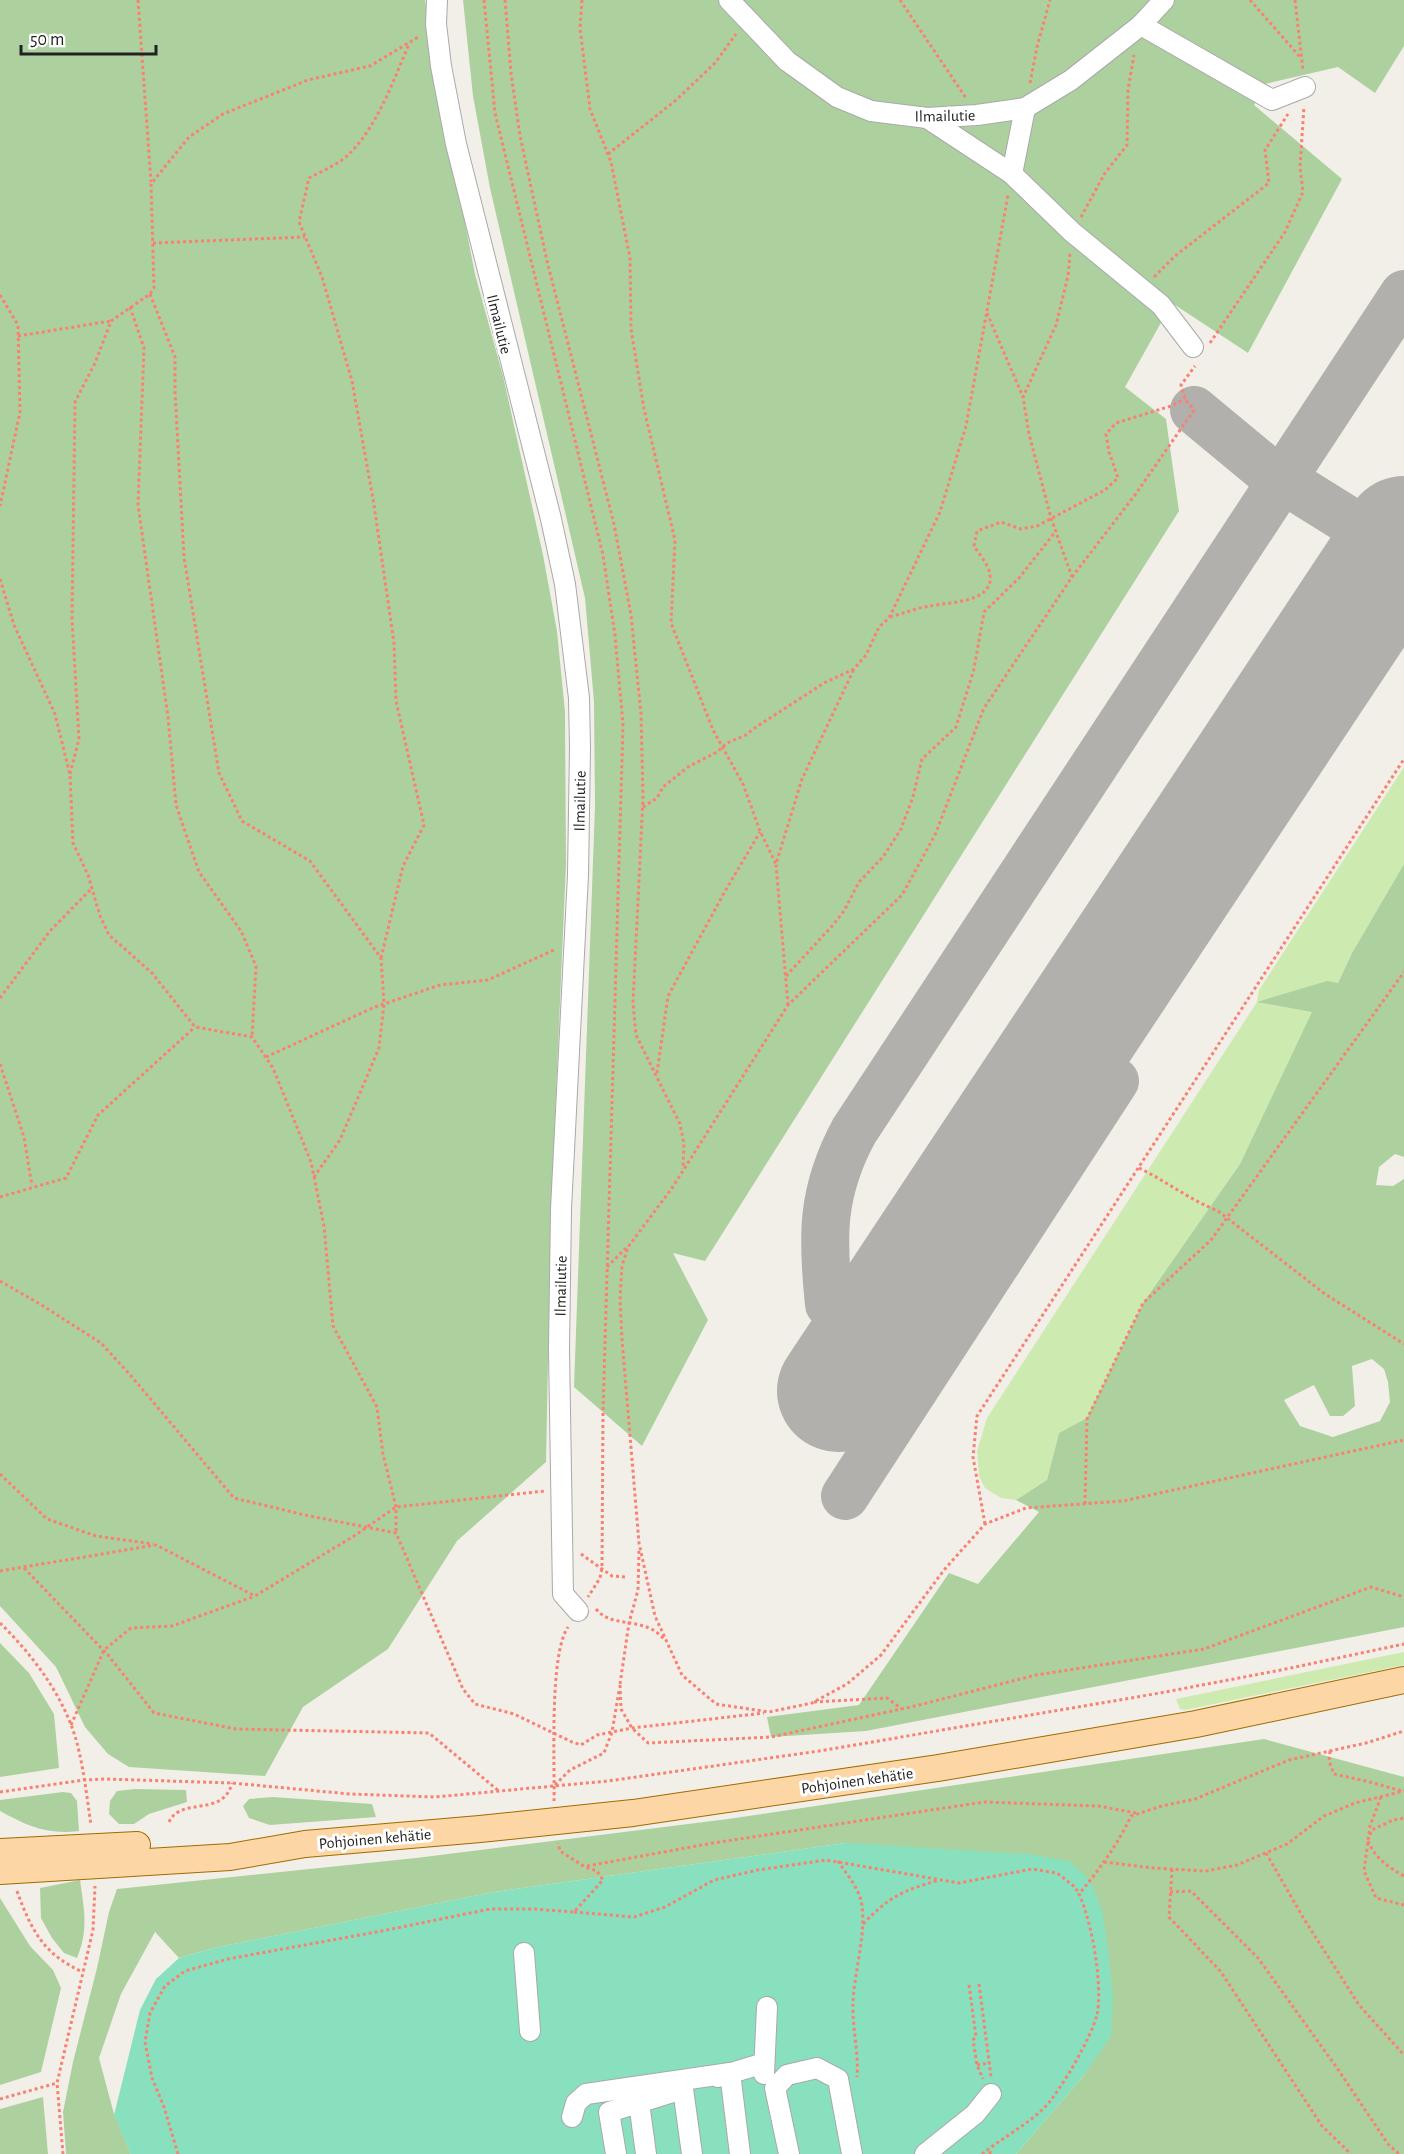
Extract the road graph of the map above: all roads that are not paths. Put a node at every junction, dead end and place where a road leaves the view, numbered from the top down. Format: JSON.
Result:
{"nodes":[{"id":1,"x":437,"y":0,"type":"edge"},
{"id":2,"x":729,"y":0,"type":"edge"},
{"id":3,"x":1164,"y":0,"type":"edge"},
{"id":4,"x":1136,"y":29,"type":"junction"},
{"id":5,"x":1305,"y":87,"type":"road end"},
{"id":6,"x":1025,"y":108,"type":"junction"},
{"id":7,"x":927,"y":118,"type":"junction"},
{"id":8,"x":1012,"y":174,"type":"junction"},
{"id":9,"x":1201,"y":345,"type":"road end"},
{"id":10,"x":586,"y":1609,"type":"road end"},
{"id":11,"x":1404,"y":1680,"type":"edge"},
{"id":12,"x":305,"y":1844,"type":"junction"},
{"id":13,"x":0,"y":1852,"type":"edge"},
{"id":14,"x":0,"y":1871,"type":"edge"},
{"id":15,"x":524,"y":1953,"type":"dead end"},
{"id":16,"x":767,"y":2007,"type":"dead end"},
{"id":17,"x":530,"y":2031,"type":"dead end"},
{"id":18,"x":764,"y":2062,"type":"junction"},
{"id":19,"x":730,"y":2073,"type":"junction"},
{"id":20,"x":683,"y":2089,"type":"junction"},
{"id":21,"x":991,"y":2094,"type":"dead end"},
{"id":22,"x":639,"y":2103,"type":"junction"},
{"id":23,"x":572,"y":2117,"type":"dead end"},
{"id":24,"x":616,"y":2154,"type":"edge"},
{"id":25,"x":646,"y":2154,"type":"edge"},
{"id":26,"x":692,"y":2154,"type":"edge"},
{"id":27,"x":740,"y":2154,"type":"edge"},
{"id":28,"x":781,"y":2154,"type":"edge"},
{"id":29,"x":789,"y":2154,"type":"edge"},
{"id":30,"x":852,"y":2154,"type":"edge"},
{"id":31,"x":925,"y":2154,"type":"edge"}],
"edges":[{"from":1,"to":10,"type":"street","name":"Ilmailutie"},
{"from":2,"to":7,"type":"street","name":"Ilmailutie"},
{"from":3,"to":4,"type":"street","name":"Ilmailutie"},
{"from":4,"to":5,"type":"street"},
{"from":4,"to":6,"type":"street","name":"Ilmailutie"},
{"from":6,"to":7,"type":"street","name":"Ilmailutie"},
{"from":6,"to":8,"type":"street"},
{"from":7,"to":8,"type":"street"},
{"from":8,"to":9,"type":"street"},
{"from":11,"to":12,"type":"main road","name":"Pohjoinen kehätie"},
{"from":12,"to":13,"type":"main road","name":"Pohjoinen kehätie"},
{"from":12,"to":14,"type":"main road","name":"Pohjoinen kehätie"},
{"from":15,"to":17,"type":"street"},
{"from":16,"to":18,"type":"street"},
{"from":18,"to":19,"type":"street"},
{"from":18,"to":28,"type":"street"},
{"from":19,"to":20,"type":"street"},
{"from":19,"to":23,"type":"street"},
{"from":19,"to":27,"type":"street"},
{"from":20,"to":22,"type":"street"},
{"from":20,"to":26,"type":"street"},
{"from":21,"to":31,"type":"street"},
{"from":22,"to":24,"type":"street"},
{"from":22,"to":25,"type":"street"},
{"from":29,"to":30,"type":"street"}]}
